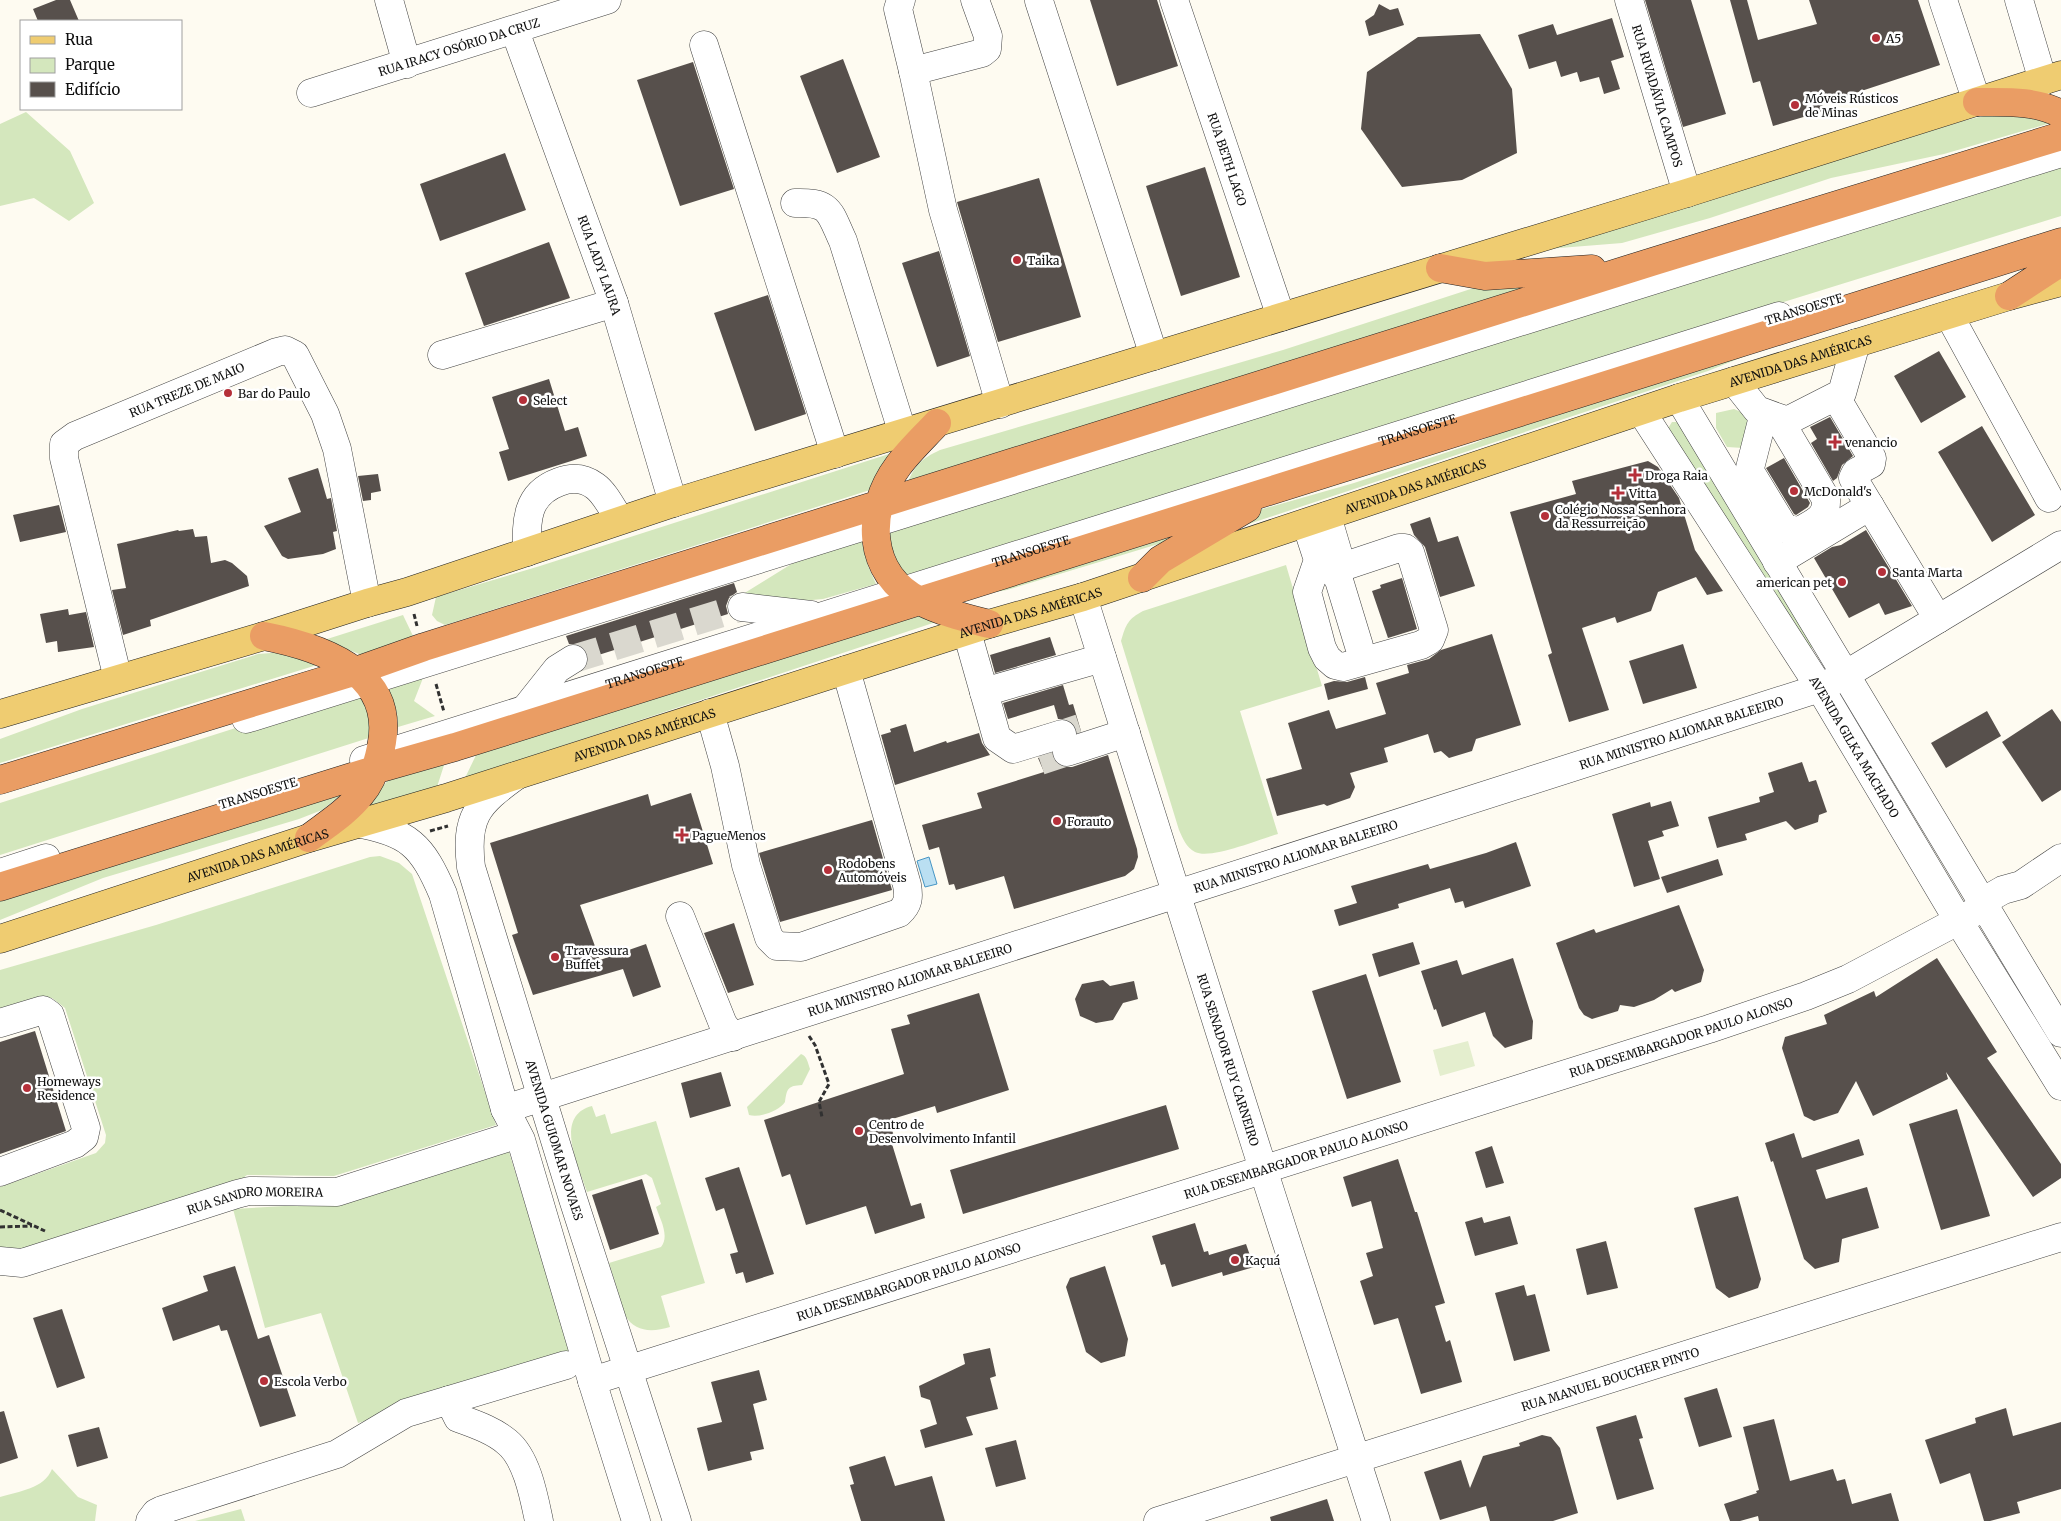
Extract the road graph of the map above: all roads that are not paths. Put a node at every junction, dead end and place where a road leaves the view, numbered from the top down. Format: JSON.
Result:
{"nodes":[{"id":1,"x":388,"y":0,"type":"edge"},
{"id":2,"x":901,"y":0,"type":"edge"},
{"id":3,"x":975,"y":0,"type":"edge"},
{"id":4,"x":1174,"y":0,"type":"edge"},
{"id":5,"x":1629,"y":0,"type":"edge"},
{"id":6,"x":1943,"y":0,"type":"edge"},
{"id":7,"x":1963,"y":0,"type":"edge"},
{"id":8,"x":2019,"y":0,"type":"edge"},
{"id":9,"x":1039,"y":1,"type":"edge"},
{"id":10,"x":596,"y":2,"type":"edge"},
{"id":11,"x":514,"y":31,"type":"junction"},
{"id":12,"x":704,"y":45,"type":"dead end"},
{"id":13,"x":408,"y":64,"type":"junction"},
{"id":14,"x":913,"y":71,"type":"junction"},
{"id":15,"x":2052,"y":78,"type":"edge"},
{"id":16,"x":311,"y":93,"type":"dead end"},
{"id":17,"x":1985,"y":99,"type":"junction"},
{"id":18,"x":2061,"y":114,"type":"edge"},
{"id":19,"x":2061,"y":136,"type":"edge"},
{"id":20,"x":2061,"y":153,"type":"edge"},
{"id":21,"x":1687,"y":193,"type":"junction"},
{"id":22,"x":796,"y":203,"type":"dead end"},
{"id":23,"x":2061,"y":229,"type":"edge"},
{"id":24,"x":2061,"y":242,"type":"edge"},
{"id":25,"x":1655,"y":261,"type":"junction"},
{"id":26,"x":2061,"y":262,"type":"edge"},
{"id":27,"x":1440,"y":268,"type":"junction"},
{"id":28,"x":2061,"y":282,"type":"edge"},
{"id":29,"x":2009,"y":296,"type":"junction"},
{"id":30,"x":614,"y":303,"type":"junction"},
{"id":31,"x":1949,"y":315,"type":"junction"},
{"id":32,"x":1281,"y":317,"type":"junction"},
{"id":33,"x":1856,"y":343,"type":"junction"},
{"id":34,"x":442,"y":355,"type":"dead end"},
{"id":35,"x":1154,"y":356,"type":"junction"},
{"id":36,"x":1734,"y":381,"type":"junction"},
{"id":37,"x":1836,"y":397,"type":"junction"},
{"id":38,"x":1679,"y":398,"type":"junction"},
{"id":39,"x":1000,"y":404,"type":"junction"},
{"id":40,"x":1640,"y":411,"type":"junction"},
{"id":41,"x":936,"y":423,"type":"junction"},
{"id":42,"x":903,"y":434,"type":"junction"},
{"id":43,"x":836,"y":454,"type":"junction"},
{"id":44,"x":1268,"y":491,"type":"junction"},
{"id":45,"x":2049,"y":498,"type":"dead end"},
{"id":46,"x":674,"y":502,"type":"junction"},
{"id":47,"x":1870,"y":506,"type":"junction"},
{"id":48,"x":878,"y":512,"type":"junction"},
{"id":49,"x":1317,"y":519,"type":"junction"},
{"id":50,"x":620,"y":520,"type":"junction"},
{"id":51,"x":2061,"y":545,"type":"edge"},
{"id":52,"x":798,"y":546,"type":"junction"},
{"id":53,"x":527,"y":552,"type":"junction"},
{"id":54,"x":1777,"y":562,"type":"junction"},
{"id":55,"x":1332,"y":568,"type":"junction"},
{"id":56,"x":1142,"y":578,"type":"junction"},
{"id":57,"x":733,"y":579,"type":"tunnel mouth"},
{"id":58,"x":912,"y":595,"type":"junction"},
{"id":59,"x":1083,"y":597,"type":"junction"},
{"id":60,"x":366,"y":603,"type":"junction"},
{"id":61,"x":742,"y":607,"type":"tunnel mouth"},
{"id":62,"x":822,"y":616,"type":"junction"},
{"id":63,"x":1938,"y":619,"type":"junction"},
{"id":64,"x":978,"y":628,"type":"junction"},
{"id":65,"x":564,"y":630,"type":"tunnel mouth"},
{"id":66,"x":264,"y":636,"type":"junction"},
{"id":67,"x":508,"y":637,"type":"junction"},
{"id":68,"x":1359,"y":646,"type":"dead end"},
{"id":69,"x":1102,"y":658,"type":"junction"},
{"id":70,"x":573,"y":659,"type":"tunnel mouth"},
{"id":71,"x":846,"y":670,"type":"junction"},
{"id":72,"x":362,"y":676,"type":"junction"},
{"id":73,"x":1845,"y":676,"type":"junction"},
{"id":74,"x":118,"y":680,"type":"junction"},
{"id":75,"x":1820,"y":688,"type":"junction"},
{"id":76,"x":984,"y":692,"type":"junction"},
{"id":77,"x":526,"y":708,"type":"junction"},
{"id":78,"x":710,"y":713,"type":"junction"},
{"id":79,"x":0,"y":714,"type":"edge"},
{"id":80,"x":1123,"y":724,"type":"junction"},
{"id":81,"x":1013,"y":749,"type":"junction"},
{"id":82,"x":1040,"y":761,"type":"tunnel mouth"},
{"id":83,"x":377,"y":763,"type":"junction"},
{"id":84,"x":520,"y":773,"type":"junction"},
{"id":85,"x":0,"y":780,"type":"edge"},
{"id":86,"x":0,"y":794,"type":"edge"},
{"id":87,"x":356,"y":824,"type":"junction"},
{"id":88,"x":309,"y":838,"type":"junction"},
{"id":89,"x":2061,"y":858,"type":"edge"},
{"id":90,"x":0,"y":873,"type":"edge"},
{"id":91,"x":0,"y":887,"type":"edge"},
{"id":92,"x":1177,"y":894,"type":"junction"},
{"id":93,"x":1987,"y":909,"type":"junction"},
{"id":94,"x":680,"y":916,"type":"dead end"},
{"id":95,"x":1958,"y":920,"type":"junction"},
{"id":96,"x":0,"y":939,"type":"edge"},
{"id":97,"x":0,"y":1023,"type":"edge"},
{"id":98,"x":2061,"y":1033,"type":"edge"},
{"id":99,"x":733,"y":1037,"type":"junction"},
{"id":100,"x":2061,"y":1086,"type":"edge"},
{"id":101,"x":542,"y":1099,"type":"junction"},
{"id":102,"x":505,"y":1109,"type":"junction"},
{"id":103,"x":510,"y":1137,"type":"dead end"},
{"id":104,"x":1263,"y":1169,"type":"junction"},
{"id":105,"x":0,"y":1172,"type":"edge"},
{"id":106,"x":2061,"y":1237,"type":"edge"},
{"id":107,"x":0,"y":1261,"type":"edge"},
{"id":108,"x":566,"y":1365,"type":"dead end"},
{"id":109,"x":628,"y":1371,"type":"junction"},
{"id":110,"x":592,"y":1381,"type":"junction"},
{"id":111,"x":449,"y":1400,"type":"junction"},
{"id":112,"x":1356,"y":1458,"type":"junction"},
{"id":113,"x":151,"y":1520,"type":"edge"},
{"id":114,"x":539,"y":1521,"type":"edge"},
{"id":115,"x":636,"y":1521,"type":"edge"},
{"id":116,"x":676,"y":1521,"type":"edge"},
{"id":117,"x":1158,"y":1521,"type":"edge"},
{"id":118,"x":1376,"y":1521,"type":"edge"}],
"edges":[{"from":1,"to":13,"type":"street"},
{"from":2,"to":14,"type":"street"},
{"from":3,"to":14,"type":"street"},
{"from":4,"to":32,"type":"street","name":"RUA BETH LAGO"},
{"from":5,"to":21,"type":"street","name":"RUA RIVADÁVIA CAMPOS"},
{"from":6,"to":17,"type":"street"},
{"from":7,"to":17,"type":"street"},
{"from":8,"to":15,"type":"street"},
{"from":9,"to":35,"type":"street"},
{"from":10,"to":11,"type":"street","name":"RUA IRACY OSÓRIO DA CRUZ"},
{"from":11,"to":13,"type":"street","name":"RUA IRACY OSÓRIO DA CRUZ"},
{"from":11,"to":30,"type":"street","name":"RUA LADY LAURA"},
{"from":12,"to":43,"type":"street"},
{"from":13,"to":16,"type":"street","name":"RUA IRACY OSÓRIO DA CRUZ"},
{"from":14,"to":39,"type":"street"},
{"from":15,"to":17,"type":"main road"},
{"from":17,"to":18,"type":"highway"},
{"from":17,"to":21,"type":"main road"},
{"from":19,"to":25,"type":"highway"},
{"from":20,"to":48,"type":"street"},
{"from":21,"to":27,"type":"main road"},
{"from":22,"to":42,"type":"street"},
{"from":23,"to":58,"type":"street","name":"TRANSOESTE"},
{"from":24,"to":44,"type":"highway"},
{"from":25,"to":27,"type":"highway"},
{"from":25,"to":48,"type":"highway"},
{"from":26,"to":29,"type":"highway"},
{"from":27,"to":32,"type":"main road"},
{"from":28,"to":29,"type":"main road","name":"AVENIDA DAS AMÉRICAS"},
{"from":29,"to":31,"type":"main road","name":"AVENIDA DAS AMÉRICAS"},
{"from":30,"to":34,"type":"street"},
{"from":30,"to":46,"type":"street","name":"RUA LADY LAURA"},
{"from":31,"to":33,"type":"main road","name":"AVENIDA DAS AMÉRICAS"},
{"from":31,"to":45,"type":"street"},
{"from":32,"to":35,"type":"main road"},
{"from":33,"to":36,"type":"main road","name":"AVENIDA DAS AMÉRICAS"},
{"from":33,"to":37,"type":"street"},
{"from":35,"to":39,"type":"main road"},
{"from":36,"to":37,"type":"street"},
{"from":36,"to":38,"type":"main road","name":"AVENIDA DAS AMÉRICAS"},
{"from":37,"to":47,"type":"street"},
{"from":38,"to":40,"type":"main road","name":"AVENIDA DAS AMÉRICAS"},
{"from":38,"to":54,"type":"street"},
{"from":39,"to":41,"type":"main road"},
{"from":40,"to":49,"type":"main road","name":"AVENIDA DAS AMÉRICAS"},
{"from":40,"to":75,"type":"street","name":"AVENIDA GILKA MACHADO"},
{"from":41,"to":42,"type":"main road"},
{"from":41,"to":48,"type":"highway"},
{"from":42,"to":43,"type":"main road"},
{"from":43,"to":46,"type":"main road"},
{"from":44,"to":56,"type":"highway"},
{"from":44,"to":58,"type":"highway"},
{"from":46,"to":50,"type":"main road"},
{"from":47,"to":54,"type":"street"},
{"from":47,"to":63,"type":"street"},
{"from":48,"to":52,"type":"street"},
{"from":48,"to":58,"type":"highway"},
{"from":48,"to":72,"type":"highway"},
{"from":49,"to":55,"type":"street"},
{"from":49,"to":56,"type":"main road","name":"AVENIDA DAS AMÉRICAS"},
{"from":50,"to":53,"type":"main road"},
{"from":50,"to":53,"type":"street"},
{"from":51,"to":63,"type":"street","name":"RUA MINISTRO ALIOMAR BALEEIRO"},
{"from":52,"to":57,"type":"street"},
{"from":52,"to":67,"type":"street"},
{"from":53,"to":60,"type":"main road"},
{"from":54,"to":73,"type":"street"},
{"from":55,"to":55,"type":"street"},
{"from":55,"to":68,"type":"street"},
{"from":56,"to":59,"type":"main road","name":"AVENIDA DAS AMÉRICAS"},
{"from":58,"to":62,"type":"street","name":"TRANSOESTE"},
{"from":58,"to":64,"type":"highway"},
{"from":58,"to":83,"type":"highway"},
{"from":59,"to":64,"type":"main road","name":"AVENIDA DAS AMÉRICAS"},
{"from":59,"to":69,"type":"street","name":"RUA SENADOR RUY CARNEIRO"},
{"from":60,"to":66,"type":"main road"},
{"from":60,"to":74,"type":"street","name":"RUA TREZE DE MAIO"},
{"from":61,"to":62,"type":"street"},
{"from":62,"to":77,"type":"street","name":"TRANSOESTE"},
{"from":63,"to":73,"type":"street","name":"RUA MINISTRO ALIOMAR BALEEIRO"},
{"from":64,"to":71,"type":"main road","name":"AVENIDA DAS AMÉRICAS"},
{"from":64,"to":76,"type":"street"},
{"from":65,"to":67,"type":"street"},
{"from":66,"to":72,"type":"highway"},
{"from":66,"to":74,"type":"main road"},
{"from":67,"to":72,"type":"street"},
{"from":69,"to":76,"type":"street"},
{"from":69,"to":80,"type":"street","name":"RUA SENADOR RUY CARNEIRO"},
{"from":70,"to":77,"type":"street"},
{"from":71,"to":78,"type":"main road","name":"AVENIDA DAS AMÉRICAS"},
{"from":71,"to":78,"type":"street"},
{"from":72,"to":83,"type":"highway"},
{"from":72,"to":85,"type":"highway"},
{"from":72,"to":86,"type":"street"},
{"from":73,"to":75,"type":"street","name":"RUA MINISTRO ALIOMAR BALEEIRO"},
{"from":73,"to":93,"type":"street"},
{"from":74,"to":79,"type":"main road"},
{"from":75,"to":92,"type":"street","name":"RUA MINISTRO ALIOMAR BALEEIRO"},
{"from":75,"to":95,"type":"street","name":"AVENIDA GILKA MACHADO"},
{"from":76,"to":81,"type":"street"},
{"from":77,"to":83,"type":"street","name":"TRANSOESTE"},
{"from":78,"to":84,"type":"main road","name":"AVENIDA DAS AMÉRICAS"},
{"from":80,"to":81,"type":"street"},
{"from":80,"to":92,"type":"street","name":"RUA SENADOR RUY CARNEIRO"},
{"from":81,"to":82,"type":"street"},
{"from":83,"to":88,"type":"highway"},
{"from":83,"to":90,"type":"street","name":"TRANSOESTE"},
{"from":83,"to":91,"type":"highway"},
{"from":84,"to":87,"type":"main road","name":"AVENIDA DAS AMÉRICAS"},
{"from":84,"to":101,"type":"street","name":"AVENIDA GUIOMAR NOVAES"},
{"from":87,"to":88,"type":"main road","name":"AVENIDA DAS AMÉRICAS"},
{"from":87,"to":102,"type":"street"},
{"from":88,"to":96,"type":"main road","name":"AVENIDA DAS AMÉRICAS"},
{"from":89,"to":93,"type":"street","name":"RUA DESEMBARGADOR PAULO ALONSO"},
{"from":92,"to":99,"type":"street","name":"RUA MINISTRO ALIOMAR BALEEIRO"},
{"from":92,"to":104,"type":"street","name":"RUA SENADOR RUY CARNEIRO"},
{"from":93,"to":95,"type":"street","name":"RUA DESEMBARGADOR PAULO ALONSO"},
{"from":93,"to":98,"type":"street"},
{"from":94,"to":99,"type":"street"},
{"from":95,"to":100,"type":"street","name":"AVENIDA GILKA MACHADO"},
{"from":95,"to":104,"type":"street","name":"RUA DESEMBARGADOR PAULO ALONSO"},
{"from":97,"to":105,"type":"street"},
{"from":99,"to":101,"type":"street","name":"RUA MINISTRO ALIOMAR BALEEIRO"},
{"from":101,"to":102,"type":"street","name":"RUA MINISTRO ALIOMAR BALEEIRO"},
{"from":101,"to":109,"type":"street","name":"AVENIDA GUIOMAR NOVAES"},
{"from":102,"to":110,"type":"street"},
{"from":103,"to":107,"type":"street","name":"RUA SANDRO MOREIRA"},
{"from":104,"to":109,"type":"street","name":"RUA DESEMBARGADOR PAULO ALONSO"},
{"from":104,"to":112,"type":"street","name":"RUA SENADOR RUY CARNEIRO"},
{"from":106,"to":112,"type":"street","name":"RUA MANUEL BOUCHER PINTO"},
{"from":108,"to":111,"type":"street"},
{"from":109,"to":110,"type":"street","name":"RUA DESEMBARGADOR PAULO ALONSO"},
{"from":109,"to":116,"type":"street","name":"AVENIDA GUIOMAR NOVAES"},
{"from":110,"to":115,"type":"street"},
{"from":111,"to":113,"type":"street"},
{"from":111,"to":114,"type":"street"},
{"from":112,"to":117,"type":"street","name":"RUA MANUEL BOUCHER PINTO"},
{"from":112,"to":118,"type":"street","name":"RUA SENADOR RUY CARNEIRO"}]}
